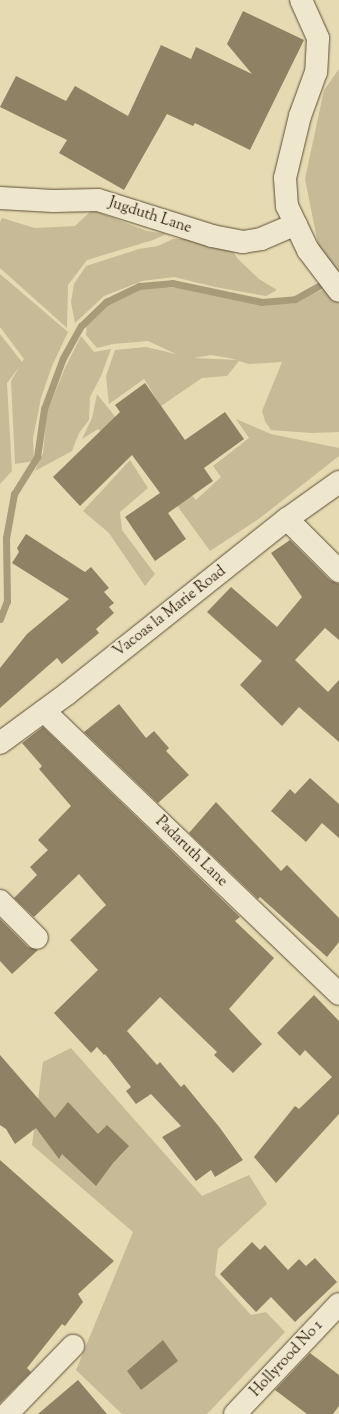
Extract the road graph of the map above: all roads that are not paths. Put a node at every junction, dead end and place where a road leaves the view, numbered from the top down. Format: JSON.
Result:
{"nodes":[{"id":1,"x":300,"y":0,"type":"edge"},
{"id":2,"x":0,"y":198,"type":"edge"},
{"id":3,"x":296,"y":224,"type":"junction"},
{"id":4,"x":339,"y":291,"type":"edge"},
{"id":5,"x":339,"y":482,"type":"edge"},
{"id":6,"x":287,"y":519,"type":"junction"},
{"id":7,"x":339,"y":571,"type":"edge"},
{"id":8,"x":44,"y":711,"type":"junction"},
{"id":9,"x":0,"y":743,"type":"edge"},
{"id":10,"x":0,"y":901,"type":"edge"},
{"id":11,"x":37,"y":938,"type":"dead end"},
{"id":12,"x":339,"y":994,"type":"edge"},
{"id":13,"x":339,"y":1304,"type":"edge"},
{"id":14,"x":73,"y":1346,"type":"dead end"},
{"id":15,"x":7,"y":1414,"type":"edge"},
{"id":16,"x":235,"y":1414,"type":"edge"}],
"edges":[{"from":1,"to":3,"type":"street"},
{"from":2,"to":3,"type":"street","name":"Jugduth Lane"},
{"from":3,"to":4,"type":"street"},
{"from":5,"to":6,"type":"street","name":"Vacoas la Marie Road"},
{"from":6,"to":7,"type":"street"},
{"from":6,"to":8,"type":"street","name":"Vacoas la Marie Road"},
{"from":8,"to":9,"type":"street","name":"Vacoas la Marie Road"},
{"from":8,"to":12,"type":"street","name":"Padaruth Lane"},
{"from":10,"to":11,"type":"street"},
{"from":13,"to":16,"type":"street","name":"Hollyrood No 1"},
{"from":14,"to":15,"type":"street"}]}
